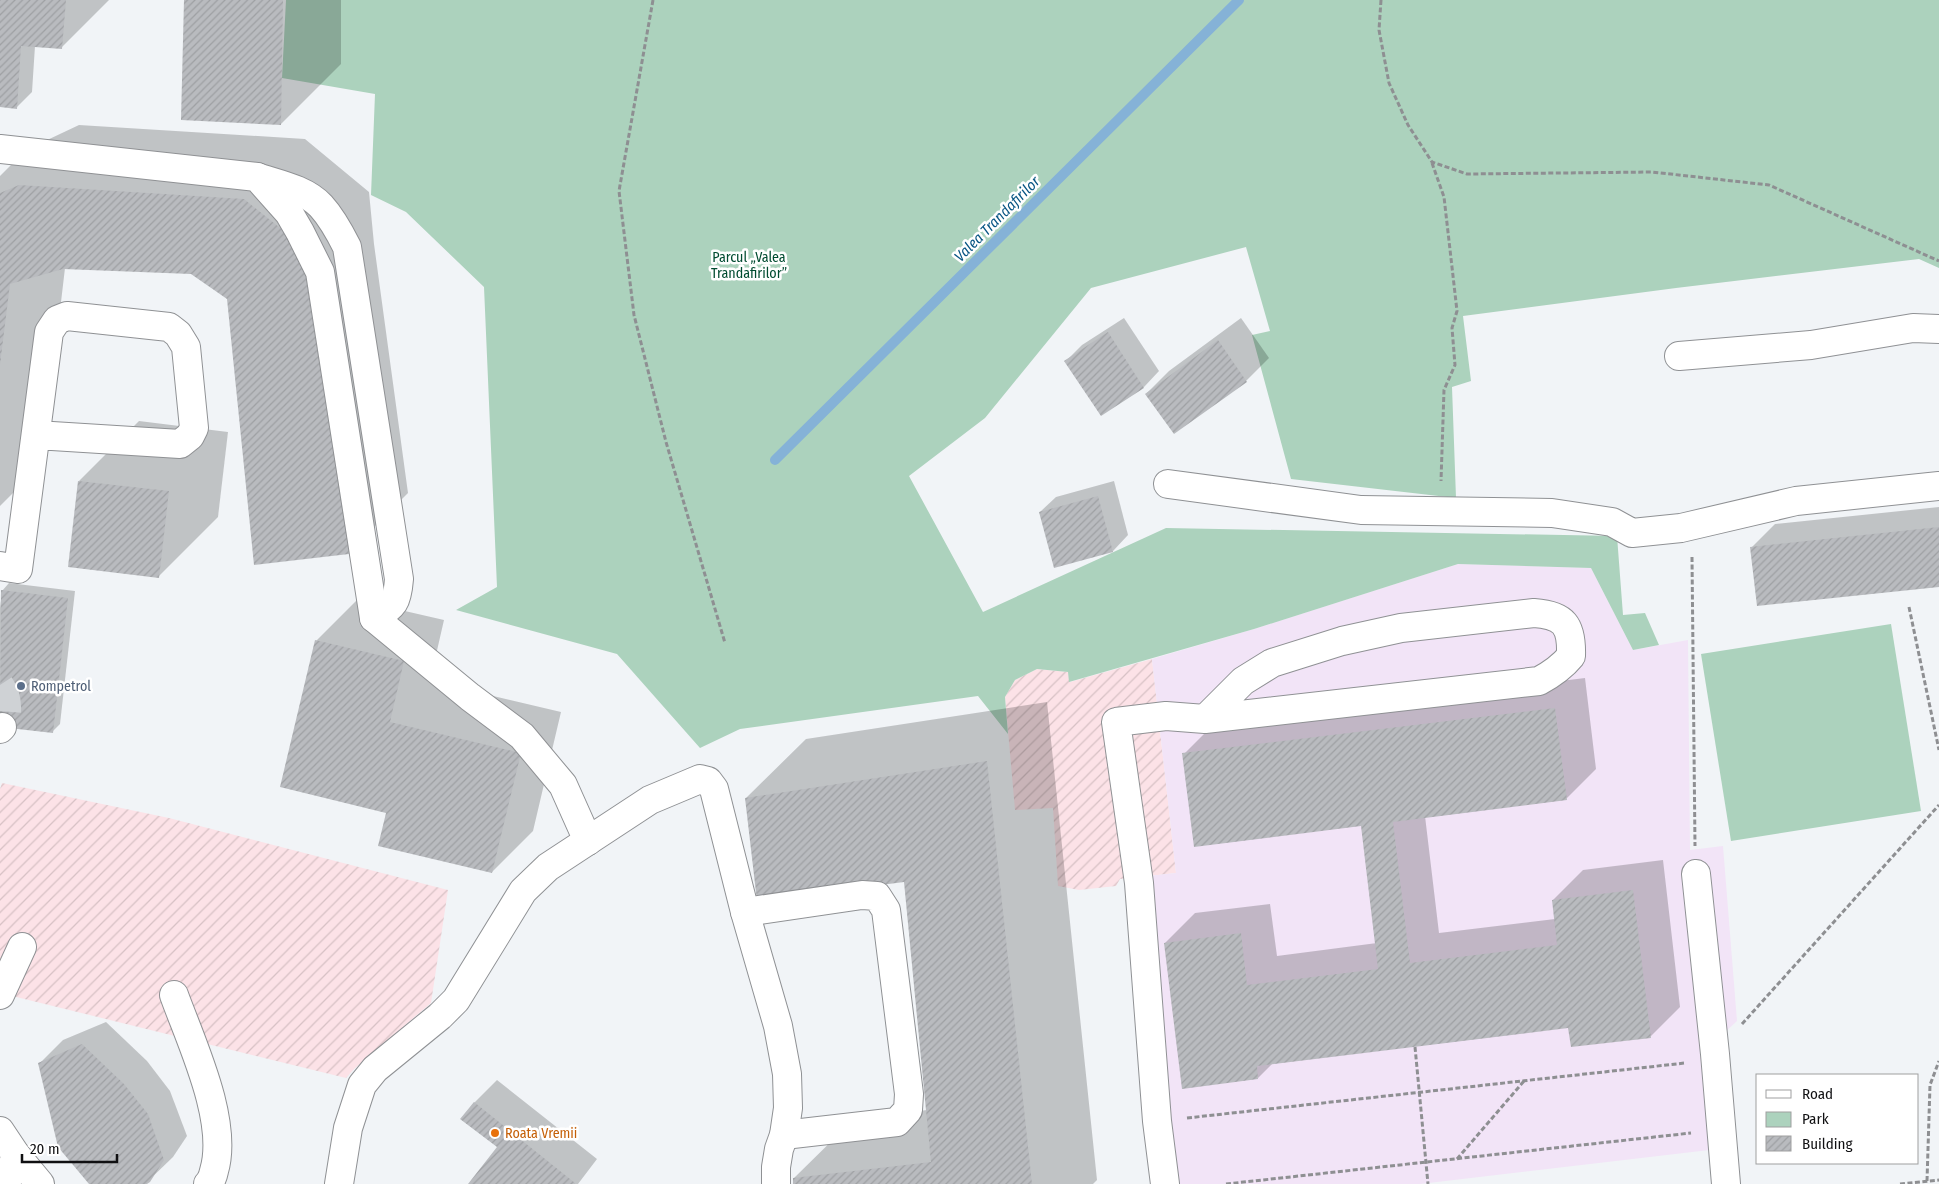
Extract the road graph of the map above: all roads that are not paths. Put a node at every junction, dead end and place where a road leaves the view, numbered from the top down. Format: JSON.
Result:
{"nodes":[{"id":1,"x":0,"y":149,"type":"edge"},
{"id":2,"x":256,"y":177,"type":"junction"},
{"id":3,"x":1939,"y":329,"type":"edge"},
{"id":4,"x":1679,"y":356,"type":"dead end"},
{"id":5,"x":36,"y":435,"type":"junction"},
{"id":6,"x":1168,"y":484,"type":"dead end"},
{"id":7,"x":1939,"y":486,"type":"edge"},
{"id":8,"x":0,"y":566,"type":"edge"},
{"id":9,"x":374,"y":618,"type":"junction"},
{"id":10,"x":1205,"y":719,"type":"junction"},
{"id":11,"x":588,"y":841,"type":"junction"},
{"id":12,"x":1696,"y":874,"type":"road end"},
{"id":13,"x":745,"y":912,"type":"junction"},
{"id":14,"x":22,"y":947,"type":"dead end"},
{"id":15,"x":0,"y":994,"type":"edge"},
{"id":16,"x":174,"y":995,"type":"dead end"},
{"id":17,"x":0,"y":1131,"type":"edge"},
{"id":18,"x":784,"y":1135,"type":"junction"},
{"id":19,"x":16,"y":1155,"type":"junction"},
{"id":20,"x":6,"y":1184,"type":"edge"},
{"id":21,"x":40,"y":1184,"type":"edge"},
{"id":22,"x":208,"y":1184,"type":"edge"},
{"id":23,"x":339,"y":1184,"type":"edge"},
{"id":24,"x":776,"y":1184,"type":"edge"},
{"id":25,"x":1165,"y":1184,"type":"edge"},
{"id":26,"x":1726,"y":1184,"type":"edge"}],
"edges":[{"from":1,"to":2,"type":"lane"},
{"from":2,"to":9,"type":"lane"},
{"from":2,"to":9,"type":"lane"},
{"from":3,"to":4,"type":"lane"},
{"from":5,"to":5,"type":"lane"},
{"from":5,"to":8,"type":"lane"},
{"from":6,"to":7,"type":"lane"},
{"from":9,"to":11,"type":"lane"},
{"from":10,"to":10,"type":"lane"},
{"from":10,"to":25,"type":"lane"},
{"from":11,"to":13,"type":"lane"},
{"from":11,"to":23,"type":"lane"},
{"from":12,"to":26,"type":"lane"},
{"from":13,"to":18,"type":"lane"},
{"from":13,"to":18,"type":"lane"},
{"from":14,"to":15,"type":"lane"},
{"from":16,"to":22,"type":"lane"},
{"from":17,"to":19,"type":"lane"},
{"from":18,"to":24,"type":"lane"},
{"from":19,"to":20,"type":"lane"},
{"from":19,"to":21,"type":"lane"}]}
